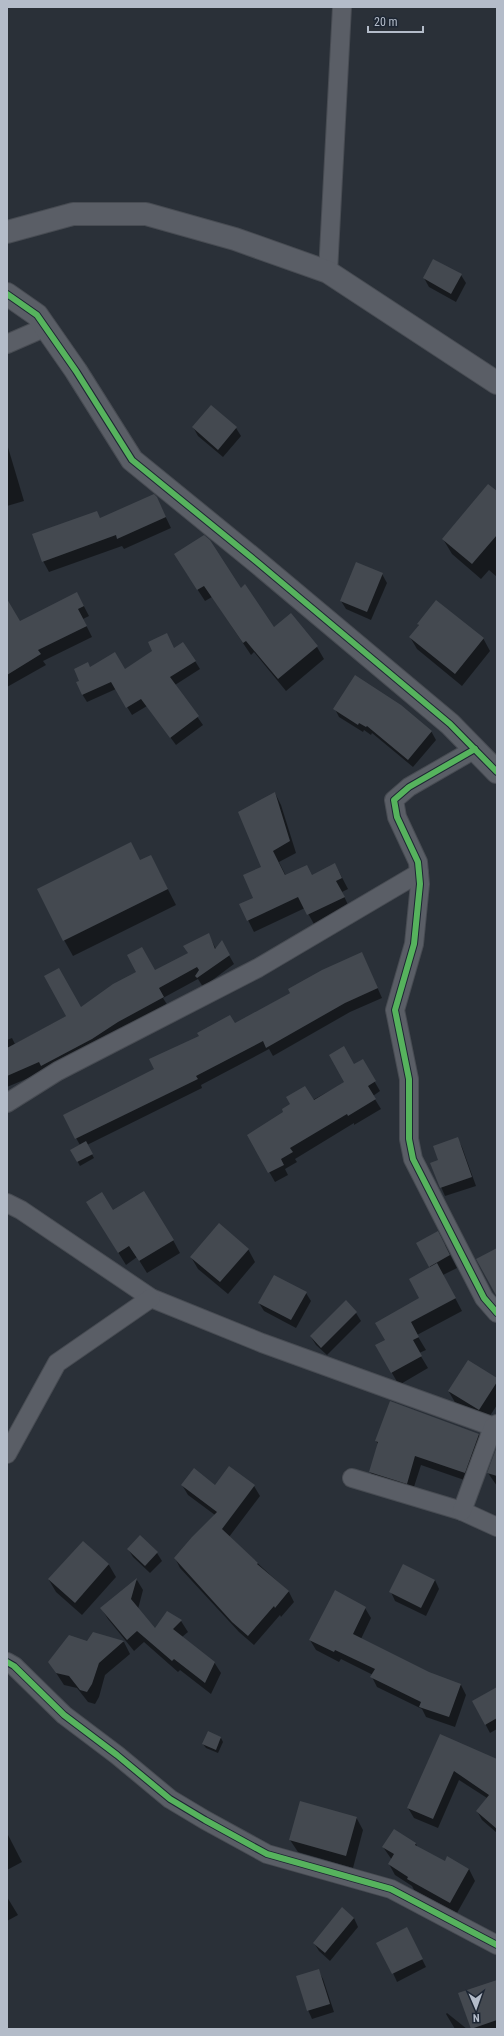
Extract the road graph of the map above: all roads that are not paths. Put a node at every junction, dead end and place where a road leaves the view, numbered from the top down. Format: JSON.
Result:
{"nodes":[{"id":1,"x":342,"y":7,"type":"edge"},
{"id":2,"x":7,"y":232,"type":"edge"},
{"id":3,"x":328,"y":272,"type":"junction"},
{"id":4,"x":7,"y":294,"type":"edge"},
{"id":5,"x":46,"y":327,"type":"junction"},
{"id":6,"x":7,"y":344,"type":"edge"},
{"id":7,"x":497,"y":383,"type":"edge"},
{"id":8,"x":475,"y":749,"type":"junction"},
{"id":9,"x":497,"y":772,"type":"edge"},
{"id":10,"x":419,"y":873,"type":"junction"},
{"id":11,"x":7,"y":1103,"type":"edge"},
{"id":12,"x":7,"y":1203,"type":"edge"},
{"id":13,"x":151,"y":1298,"type":"junction"},
{"id":14,"x":497,"y":1313,"type":"edge"},
{"id":15,"x":496,"y":1427,"type":"edge"},
{"id":16,"x":7,"y":1454,"type":"edge"},
{"id":17,"x":352,"y":1478,"type":"dead end"},
{"id":18,"x":462,"y":1511,"type":"junction"},
{"id":19,"x":497,"y":1527,"type":"edge"},
{"id":20,"x":9,"y":1666,"type":"edge"},
{"id":21,"x":497,"y":1945,"type":"edge"}],
"edges":[{"from":1,"to":3,"type":"street"},
{"from":2,"to":3,"type":"street"},
{"from":3,"to":7,"type":"street"},
{"from":4,"to":5,"type":"street"},
{"from":5,"to":6,"type":"street"},
{"from":5,"to":8,"type":"street"},
{"from":8,"to":9,"type":"street"},
{"from":8,"to":10,"type":"street"},
{"from":10,"to":11,"type":"street"},
{"from":10,"to":14,"type":"street"},
{"from":12,"to":13,"type":"street"},
{"from":13,"to":15,"type":"street"},
{"from":13,"to":16,"type":"street"},
{"from":15,"to":18,"type":"street"},
{"from":17,"to":18,"type":"street"},
{"from":18,"to":19,"type":"street"},
{"from":20,"to":21,"type":"street"}]}
